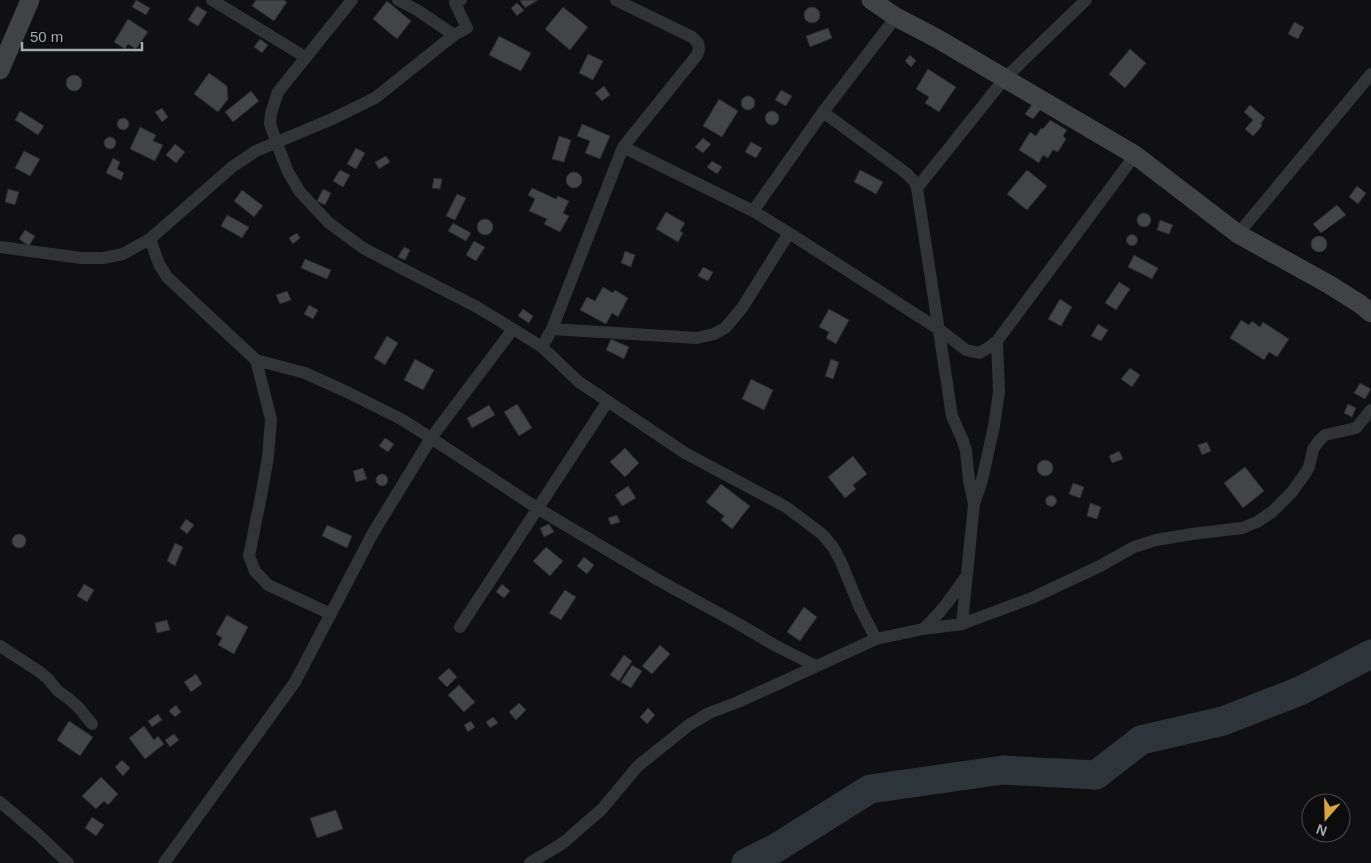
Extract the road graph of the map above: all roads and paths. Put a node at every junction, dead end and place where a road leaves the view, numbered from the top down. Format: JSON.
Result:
{"nodes":[{"id":1,"x":30,"y":0,"type":"edge"},
{"id":2,"x":212,"y":0,"type":"edge"},
{"id":3,"x":352,"y":0,"type":"edge"},
{"id":4,"x":398,"y":0,"type":"edge"},
{"id":5,"x":616,"y":0,"type":"edge"},
{"id":6,"x":871,"y":0,"type":"edge"},
{"id":7,"x":1086,"y":0,"type":"edge"},
{"id":8,"x":458,"y":1,"type":"edge"},
{"id":9,"x":896,"y":17,"type":"junction"},
{"id":10,"x":454,"y":35,"type":"junction"},
{"id":11,"x":305,"y":57,"type":"junction"},
{"id":12,"x":0,"y":70,"type":"edge"},
{"id":13,"x":1371,"y":74,"type":"edge"},
{"id":14,"x":1004,"y":78,"type":"junction"},
{"id":15,"x":823,"y":112,"type":"junction"},
{"id":16,"x":276,"y":142,"type":"junction"},
{"id":17,"x":623,"y":147,"type":"junction"},
{"id":18,"x":1135,"y":154,"type":"junction"},
{"id":19,"x":917,"y":188,"type":"junction"},
{"id":20,"x":753,"y":211,"type":"junction"},
{"id":21,"x":790,"y":233,"type":"junction"},
{"id":22,"x":1238,"y":234,"type":"junction"},
{"id":23,"x":150,"y":239,"type":"junction"},
{"id":24,"x":0,"y":247,"type":"edge"},
{"id":25,"x":1371,"y":313,"type":"edge"},
{"id":26,"x":513,"y":329,"type":"junction"},
{"id":27,"x":552,"y":329,"type":"junction"},
{"id":28,"x":940,"y":330,"type":"junction"},
{"id":29,"x":997,"y":341,"type":"junction"},
{"id":30,"x":542,"y":347,"type":"junction"},
{"id":31,"x":256,"y":360,"type":"junction"},
{"id":32,"x":608,"y":401,"type":"junction"},
{"id":33,"x":1371,"y":410,"type":"edge"},
{"id":34,"x":431,"y":438,"type":"junction"},
{"id":35,"x":974,"y":504,"type":"junction"},
{"id":36,"x":537,"y":508,"type":"junction"},
{"id":37,"x":966,"y":576,"type":"junction"},
{"id":38,"x":331,"y":614,"type":"junction"},
{"id":39,"x":962,"y":624,"type":"junction"},
{"id":40,"x":460,"y":627,"type":"dead end"},
{"id":41,"x":923,"y":629,"type":"junction"},
{"id":42,"x":876,"y":639,"type":"junction"},
{"id":43,"x":0,"y":646,"type":"edge"},
{"id":44,"x":816,"y":666,"type":"junction"},
{"id":45,"x":92,"y":724,"type":"dead end"},
{"id":46,"x":0,"y":802,"type":"edge"},
{"id":47,"x":68,"y":863,"type":"edge"},
{"id":48,"x":164,"y":863,"type":"edge"},
{"id":49,"x":530,"y":863,"type":"edge"}],
"edges":[{"from":1,"to":12,"type":"street"},
{"from":2,"to":11,"type":"street"},
{"from":3,"to":11,"type":"street"},
{"from":4,"to":10,"type":"street"},
{"from":5,"to":17,"type":"street"},
{"from":6,"to":9,"type":"street"},
{"from":7,"to":14,"type":"street"},
{"from":8,"to":10,"type":"street"},
{"from":9,"to":14,"type":"street"},
{"from":9,"to":15,"type":"street"},
{"from":10,"to":16,"type":"street"},
{"from":11,"to":16,"type":"street"},
{"from":13,"to":22,"type":"street"},
{"from":14,"to":18,"type":"street"},
{"from":14,"to":19,"type":"street"},
{"from":15,"to":19,"type":"street"},
{"from":15,"to":20,"type":"street"},
{"from":16,"to":23,"type":"street"},
{"from":16,"to":26,"type":"street"},
{"from":17,"to":20,"type":"street"},
{"from":17,"to":27,"type":"street"},
{"from":18,"to":22,"type":"street"},
{"from":18,"to":29,"type":"street"},
{"from":19,"to":28,"type":"street"},
{"from":20,"to":21,"type":"street"},
{"from":21,"to":27,"type":"street"},
{"from":21,"to":28,"type":"street"},
{"from":22,"to":25,"type":"street"},
{"from":23,"to":24,"type":"street"},
{"from":23,"to":31,"type":"street"},
{"from":26,"to":30,"type":"street"},
{"from":26,"to":34,"type":"street"},
{"from":27,"to":30,"type":"street"},
{"from":28,"to":29,"type":"street"},
{"from":28,"to":35,"type":"street"},
{"from":29,"to":35,"type":"street"},
{"from":30,"to":32,"type":"street"},
{"from":31,"to":34,"type":"street"},
{"from":31,"to":38,"type":"street"},
{"from":32,"to":36,"type":"street"},
{"from":32,"to":42,"type":"street"},
{"from":33,"to":39,"type":"street"},
{"from":34,"to":36,"type":"street"},
{"from":34,"to":38,"type":"street"},
{"from":35,"to":37,"type":"street"},
{"from":36,"to":40,"type":"street"},
{"from":36,"to":44,"type":"street"},
{"from":37,"to":39,"type":"street"},
{"from":37,"to":41,"type":"street"},
{"from":38,"to":48,"type":"street"},
{"from":39,"to":41,"type":"street"},
{"from":41,"to":42,"type":"street"},
{"from":42,"to":44,"type":"street"},
{"from":43,"to":45,"type":"street"},
{"from":44,"to":49,"type":"street"},
{"from":46,"to":47,"type":"street"}]}
